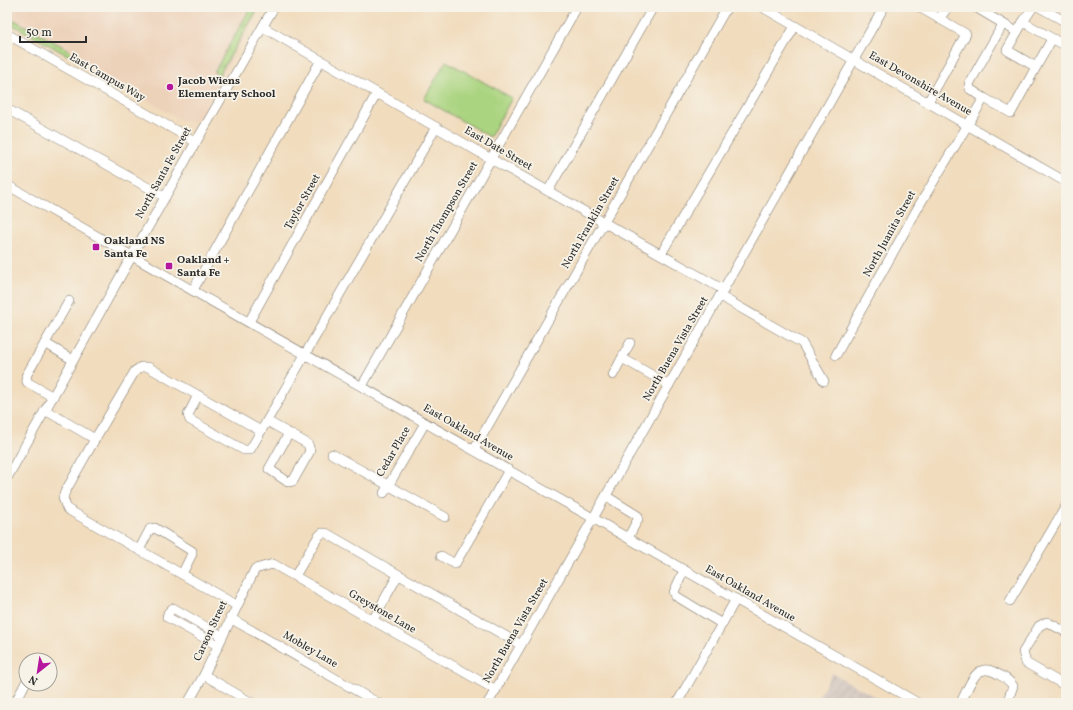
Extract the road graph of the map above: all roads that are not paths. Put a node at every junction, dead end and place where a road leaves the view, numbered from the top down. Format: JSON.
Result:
{"nodes":[{"id":1,"x":274,"y":7,"type":"edge"},
{"id":2,"x":577,"y":7,"type":"edge"},
{"id":3,"x":653,"y":7,"type":"edge"},
{"id":4,"x":727,"y":7,"type":"edge"},
{"id":5,"x":762,"y":7,"type":"edge"},
{"id":6,"x":884,"y":7,"type":"edge"},
{"id":7,"x":918,"y":7,"type":"edge"},
{"id":8,"x":948,"y":7,"type":"edge"},
{"id":9,"x":975,"y":7,"type":"edge"},
{"id":10,"x":1033,"y":7,"type":"edge"},
{"id":11,"x":1039,"y":7,"type":"edge"},
{"id":12,"x":939,"y":19,"type":"junction"},
{"id":13,"x":1023,"y":22,"type":"junction"},
{"id":14,"x":1066,"y":22,"type":"edge"},
{"id":15,"x":1003,"y":24,"type":"junction"},
{"id":16,"x":795,"y":26,"type":"junction"},
{"id":17,"x":263,"y":27,"type":"junction"},
{"id":18,"x":1017,"y":32,"type":"junction"},
{"id":19,"x":7,"y":34,"type":"edge"},
{"id":20,"x":1052,"y":38,"type":"junction"},
{"id":21,"x":1066,"y":46,"type":"edge"},
{"id":22,"x":321,"y":60,"type":"junction"},
{"id":23,"x":854,"y":60,"type":"junction"},
{"id":24,"x":1036,"y":67,"type":"junction"},
{"id":25,"x":377,"y":93,"type":"junction"},
{"id":26,"x":984,"y":98,"type":"junction"},
{"id":27,"x":928,"y":102,"type":"junction"},
{"id":28,"x":7,"y":109,"type":"edge"},
{"id":29,"x":968,"y":125,"type":"junction"},
{"id":30,"x":436,"y":127,"type":"junction"},
{"id":31,"x":196,"y":142,"type":"junction"},
{"id":32,"x":491,"y":159,"type":"junction"},
{"id":33,"x":1066,"y":182,"type":"edge"},
{"id":34,"x":7,"y":185,"type":"edge"},
{"id":35,"x":548,"y":190,"type":"junction"},
{"id":36,"x":165,"y":197,"type":"junction"},
{"id":37,"x":605,"y":222,"type":"junction"},
{"id":38,"x":661,"y":254,"type":"junction"},
{"id":39,"x":132,"y":256,"type":"junction"},
{"id":40,"x":193,"y":290,"type":"junction"},
{"id":41,"x":722,"y":293,"type":"junction"},
{"id":42,"x":68,"y":301,"type":"dead end"},
{"id":43,"x":249,"y":322,"type":"junction"},
{"id":44,"x":45,"y":343,"type":"junction"},
{"id":45,"x":630,"y":343,"type":"dead end"},
{"id":46,"x":305,"y":354,"type":"junction"},
{"id":47,"x":836,"y":355,"type":"dead end"},
{"id":48,"x":622,"y":358,"type":"junction"},
{"id":49,"x":73,"y":360,"type":"junction"},
{"id":50,"x":613,"y":375,"type":"dead end"},
{"id":51,"x":824,"y":381,"type":"dead end"},
{"id":52,"x":362,"y":386,"type":"junction"},
{"id":53,"x":669,"y":386,"type":"junction"},
{"id":54,"x":198,"y":395,"type":"junction"},
{"id":55,"x":53,"y":397,"type":"junction"},
{"id":56,"x":45,"y":410,"type":"junction"},
{"id":57,"x":267,"y":421,"type":"junction"},
{"id":58,"x":425,"y":422,"type":"junction"},
{"id":59,"x":261,"y":431,"type":"junction"},
{"id":60,"x":290,"y":433,"type":"junction"},
{"id":61,"x":95,"y":439,"type":"junction"},
{"id":62,"x":474,"y":450,"type":"junction"},
{"id":63,"x":332,"y":454,"type":"dead end"},
{"id":64,"x":11,"y":464,"type":"edge"},
{"id":65,"x":509,"y":470,"type":"junction"},
{"id":66,"x":7,"y":478,"type":"edge"},
{"id":67,"x":386,"y":489,"type":"junction"},
{"id":68,"x":606,"y":496,"type":"junction"},
{"id":69,"x":1066,"y":506,"type":"edge"},
{"id":70,"x":445,"y":518,"type":"dead end"},
{"id":71,"x":593,"y":518,"type":"junction"},
{"id":72,"x":628,"y":538,"type":"junction"},
{"id":73,"x":139,"y":550,"type":"junction"},
{"id":74,"x":441,"y":556,"type":"dead end"},
{"id":75,"x":255,"y":569,"type":"joint"},
{"id":76,"x":684,"y":570,"type":"junction"},
{"id":77,"x":182,"y":574,"type":"junction"},
{"id":78,"x":398,"y":574,"type":"junction"},
{"id":79,"x":295,"y":576,"type":"junction"},
{"id":80,"x":736,"y":599,"type":"junction"},
{"id":81,"x":1010,"y":601,"type":"dead end"},
{"id":82,"x":236,"y":605,"type":"junction"},
{"id":83,"x":230,"y":618,"type":"junction"},
{"id":84,"x":372,"y":620,"type":"junction"},
{"id":85,"x":722,"y":624,"type":"junction"},
{"id":86,"x":1066,"y":632,"type":"edge"},
{"id":87,"x":222,"y":636,"type":"junction"},
{"id":88,"x":217,"y":645,"type":"junction"},
{"id":89,"x":521,"y":645,"type":"junction"},
{"id":90,"x":204,"y":675,"type":"junction"},
{"id":91,"x":1066,"y":686,"type":"edge"},
{"id":92,"x":496,"y":690,"type":"junction"},
{"id":93,"x":21,"y":692,"type":"edge"},
{"id":94,"x":15,"y":703,"type":"edge"},
{"id":95,"x":188,"y":703,"type":"edge"},
{"id":96,"x":252,"y":703,"type":"edge"},
{"id":97,"x":378,"y":703,"type":"edge"},
{"id":98,"x":488,"y":703,"type":"edge"},
{"id":99,"x":677,"y":703,"type":"edge"},
{"id":100,"x":918,"y":703,"type":"edge"},
{"id":101,"x":966,"y":703,"type":"edge"},
{"id":102,"x":1007,"y":703,"type":"edge"}],
"edges":[{"from":1,"to":17,"type":"street","name":"North Santa Fe Street"},
{"from":2,"to":32,"type":"street","name":"North Thompson Street"},
{"from":3,"to":35,"type":"street"},
{"from":4,"to":37,"type":"street","name":"North Franklin Street"},
{"from":5,"to":16,"type":"street","name":"East Devonshire Avenue"},
{"from":6,"to":23,"type":"street","name":"North Buena Vista Street"},
{"from":7,"to":12,"type":"street"},
{"from":8,"to":12,"type":"street"},
{"from":9,"to":15,"type":"street"},
{"from":10,"to":13,"type":"street"},
{"from":11,"to":14,"type":"street"},
{"from":12,"to":27,"type":"street"},
{"from":13,"to":18,"type":"street"},
{"from":13,"to":20,"type":"street"},
{"from":15,"to":18,"type":"street"},
{"from":15,"to":26,"type":"street"},
{"from":16,"to":23,"type":"street","name":"East Devonshire Avenue"},
{"from":16,"to":38,"type":"street"},
{"from":17,"to":22,"type":"street","name":"East Date Street"},
{"from":17,"to":31,"type":"street","name":"North Santa Fe Street"},
{"from":18,"to":24,"type":"street"},
{"from":19,"to":31,"type":"street","name":"East Campus Way"},
{"from":20,"to":21,"type":"street"},
{"from":20,"to":24,"type":"street"},
{"from":22,"to":25,"type":"street","name":"East Date Street"},
{"from":22,"to":40,"type":"street"},
{"from":23,"to":27,"type":"street","name":"East Devonshire Avenue"},
{"from":23,"to":41,"type":"street","name":"North Buena Vista Street"},
{"from":24,"to":26,"type":"street"},
{"from":25,"to":30,"type":"street","name":"East Date Street"},
{"from":25,"to":43,"type":"street","name":"Taylor Street"},
{"from":26,"to":29,"type":"street","name":"North Juanita Street"},
{"from":27,"to":29,"type":"street","name":"East Devonshire Avenue"},
{"from":28,"to":36,"type":"street"},
{"from":29,"to":33,"type":"street","name":"East Devonshire Avenue"},
{"from":29,"to":47,"type":"street","name":"North Juanita Street"},
{"from":30,"to":32,"type":"street","name":"East Date Street"},
{"from":30,"to":46,"type":"street"},
{"from":31,"to":36,"type":"street","name":"North Santa Fe Street"},
{"from":32,"to":35,"type":"street","name":"East Date Street"},
{"from":32,"to":52,"type":"street","name":"North Thompson Street"},
{"from":34,"to":39,"type":"street","name":"East Oakland Avenue"},
{"from":35,"to":37,"type":"street","name":"East Date Street"},
{"from":36,"to":39,"type":"street","name":"North Santa Fe Street"},
{"from":37,"to":38,"type":"street","name":"East Date Street"},
{"from":37,"to":62,"type":"street","name":"North Franklin Street"},
{"from":38,"to":41,"type":"street","name":"East Date Street"},
{"from":39,"to":40,"type":"street","name":"East Oakland Avenue"},
{"from":39,"to":49,"type":"street","name":"North Santa Fe Street"},
{"from":40,"to":43,"type":"street","name":"East Oakland Avenue"},
{"from":41,"to":51,"type":"street","name":"East Date Street"},
{"from":41,"to":53,"type":"street","name":"North Buena Vista Street"},
{"from":42,"to":44,"type":"street"},
{"from":43,"to":46,"type":"street","name":"East Oakland Avenue"},
{"from":44,"to":49,"type":"street"},
{"from":44,"to":55,"type":"street"},
{"from":45,"to":48,"type":"street"},
{"from":46,"to":52,"type":"street","name":"East Oakland Avenue"},
{"from":46,"to":57,"type":"street"},
{"from":48,"to":50,"type":"street"},
{"from":48,"to":53,"type":"street"},
{"from":49,"to":55,"type":"street","name":"North Santa Fe Street"},
{"from":52,"to":58,"type":"street","name":"East Oakland Avenue"},
{"from":53,"to":68,"type":"street","name":"North Buena Vista Street"},
{"from":54,"to":59,"type":"street"},
{"from":54,"to":59,"type":"street"},
{"from":54,"to":61,"type":"street"},
{"from":55,"to":56,"type":"street","name":"North Santa Fe Street"},
{"from":56,"to":61,"type":"street"},
{"from":56,"to":64,"type":"street","name":"North Santa Fe Street"},
{"from":57,"to":59,"type":"street"},
{"from":57,"to":60,"type":"street"},
{"from":58,"to":62,"type":"street","name":"East Oakland Avenue"},
{"from":58,"to":67,"type":"street","name":"Cedar Place"},
{"from":60,"to":60,"type":"street"},
{"from":61,"to":73,"type":"street"},
{"from":62,"to":65,"type":"street","name":"East Oakland Avenue"},
{"from":63,"to":67,"type":"street"},
{"from":64,"to":66,"type":"street","name":"North Santa Fe Street"},
{"from":65,"to":71,"type":"street","name":"East Oakland Avenue"},
{"from":65,"to":74,"type":"street"},
{"from":67,"to":70,"type":"street"},
{"from":68,"to":71,"type":"street","name":"North Buena Vista Street"},
{"from":68,"to":72,"type":"street"},
{"from":69,"to":81,"type":"street"},
{"from":71,"to":72,"type":"street","name":"East Oakland Avenue"},
{"from":71,"to":89,"type":"street","name":"North Buena Vista Street"},
{"from":72,"to":76,"type":"street","name":"East Oakland Avenue"},
{"from":73,"to":77,"type":"street"},
{"from":73,"to":77,"type":"street"},
{"from":75,"to":79,"type":"street","name":"Greystone Lane"},
{"from":75,"to":82,"type":"street","name":"Carson Street"},
{"from":76,"to":80,"type":"street","name":"East Oakland Avenue"},
{"from":76,"to":85,"type":"street"},
{"from":77,"to":82,"type":"street"},
{"from":78,"to":79,"type":"street"},
{"from":78,"to":84,"type":"street"},
{"from":78,"to":89,"type":"street"},
{"from":79,"to":84,"type":"street","name":"Greystone Lane"},
{"from":80,"to":85,"type":"street"},
{"from":80,"to":100,"type":"street","name":"East Oakland Avenue"},
{"from":82,"to":83,"type":"street","name":"Carson Street"},
{"from":83,"to":87,"type":"street","name":"Carson Street"},
{"from":83,"to":97,"type":"street","name":"Mobley Lane"},
{"from":84,"to":92,"type":"street","name":"Greystone Lane"},
{"from":85,"to":99,"type":"street"},
{"from":86,"to":91,"type":"street"},
{"from":87,"to":88,"type":"street","name":"Carson Street"},
{"from":87,"to":88,"type":"street"},
{"from":88,"to":90,"type":"street","name":"Carson Street"},
{"from":89,"to":92,"type":"street","name":"North Buena Vista Street"},
{"from":90,"to":95,"type":"street","name":"Carson Street"},
{"from":90,"to":96,"type":"street"},
{"from":92,"to":98,"type":"street","name":"North Buena Vista Street"},
{"from":93,"to":94,"type":"street"},
{"from":101,"to":102,"type":"street"}]}
